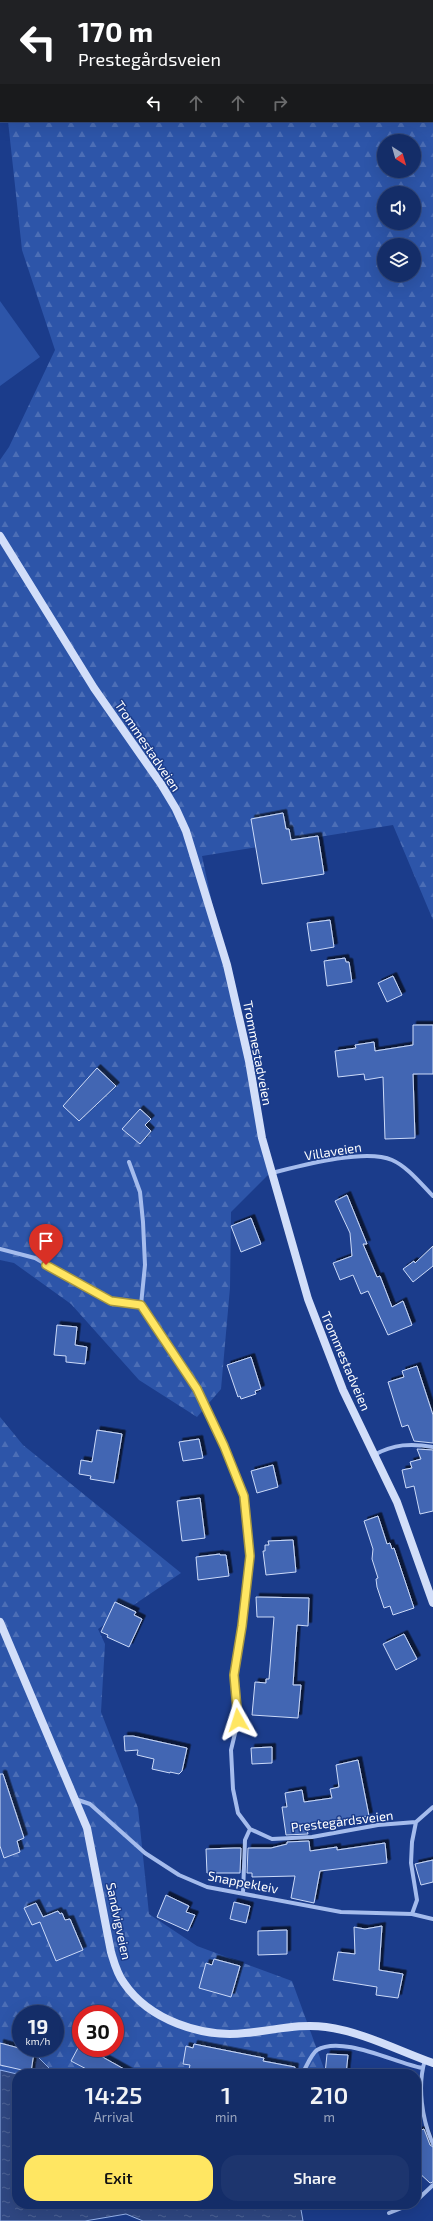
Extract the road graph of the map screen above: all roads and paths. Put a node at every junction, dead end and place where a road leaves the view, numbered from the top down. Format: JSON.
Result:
{"nodes":[{"id":1,"x":0,"y":536,"type":"edge"},
{"id":2,"x":128,"y":1162,"type":"dead end"},
{"id":3,"x":272,"y":1174,"type":"junction"},
{"id":4,"x":433,"y":1196,"type":"edge"},
{"id":5,"x":0,"y":1249,"type":"edge"},
{"id":6,"x":141,"y":1305,"type":"junction"},
{"id":7,"x":433,"y":1447,"type":"edge"},
{"id":8,"x":374,"y":1455,"type":"junction"},
{"id":9,"x":433,"y":1603,"type":"edge"},
{"id":10,"x":0,"y":1622,"type":"edge"},
{"id":11,"x":75,"y":1798,"type":"junction"},
{"id":12,"x":433,"y":1807,"type":"edge"},
{"id":13,"x":416,"y":1822,"type":"junction"},
{"id":14,"x":250,"y":1829,"type":"junction"},
{"id":15,"x":243,"y":1893,"type":"junction"},
{"id":16,"x":412,"y":1914,"type":"junction"},
{"id":17,"x":433,"y":1919,"type":"edge"},
{"id":18,"x":433,"y":2063,"type":"edge"},
{"id":19,"x":424,"y":2064,"type":"junction"},
{"id":20,"x":305,"y":2069,"type":"edge"},
{"id":21,"x":421,"y":2073,"type":"edge"},
{"id":22,"x":421,"y":2085,"type":"edge"},
{"id":23,"x":433,"y":2144,"type":"edge"},
{"id":24,"x":433,"y":2185,"type":"edge"},
{"id":25,"x":421,"y":2196,"type":"edge"},
{"id":26,"x":399,"y":2209,"type":"edge"},
{"id":27,"x":389,"y":2213,"type":"dead end"}],
"edges":[{"from":1,"to":3,"type":"main road","name":"Trommestadveien"},
{"from":2,"to":6,"type":"street"},
{"from":3,"to":4,"type":"street","name":"Villaveien"},
{"from":3,"to":8,"type":"main road","name":"Trommestadveien"},
{"from":5,"to":6,"type":"street"},
{"from":6,"to":14,"type":"street"},
{"from":7,"to":8,"type":"street"},
{"from":8,"to":9,"type":"main road","name":"Trommestadveien"},
{"from":10,"to":11,"type":"main road","name":"Sandvigveien"},
{"from":11,"to":15,"type":"street","name":"Snappekleiv"},
{"from":11,"to":19,"type":"main road","name":"Sandvigveien"},
{"from":12,"to":13,"type":"street"},
{"from":13,"to":14,"type":"street","name":"Prestegårdsveien"},
{"from":13,"to":16,"type":"street"},
{"from":14,"to":15,"type":"street"},
{"from":15,"to":16,"type":"street","name":"Snappekleiv"},
{"from":16,"to":17,"type":"street","name":"Snappekleiv"},
{"from":18,"to":19,"type":"main road","name":"Sandvigveien"},
{"from":19,"to":20,"type":"street"},
{"from":19,"to":21,"type":"street"},
{"from":22,"to":23,"type":"street"},
{"from":24,"to":25,"type":"street"},
{"from":26,"to":27,"type":"street"}]}
